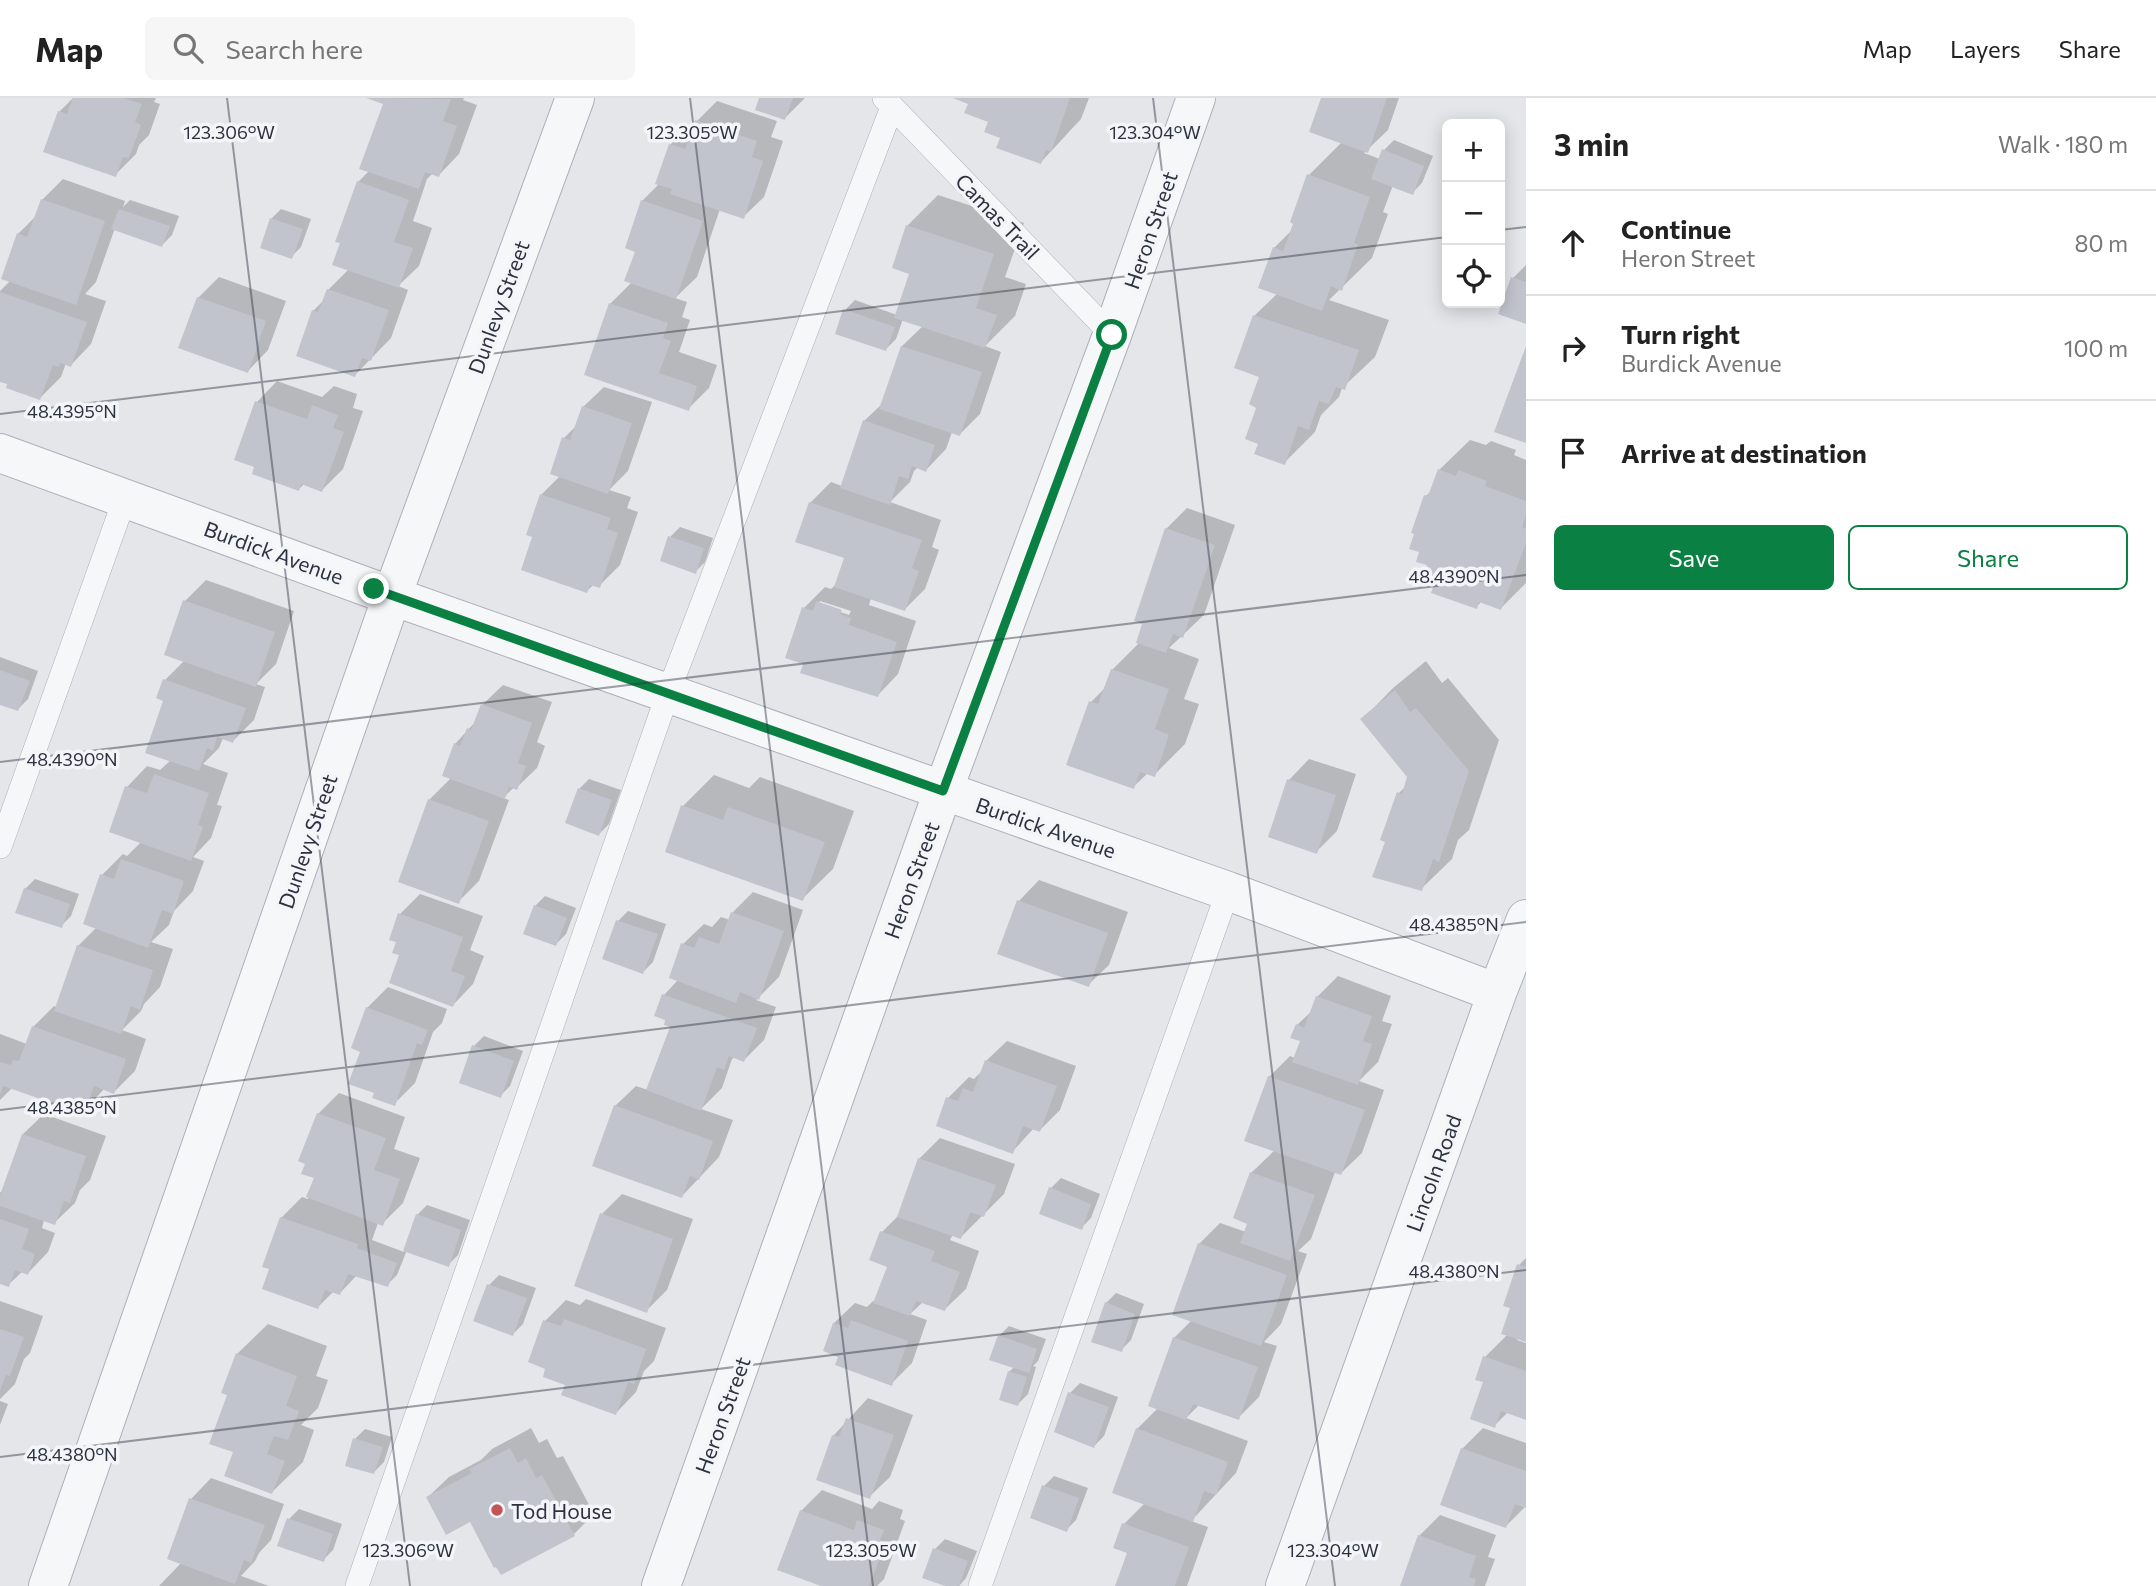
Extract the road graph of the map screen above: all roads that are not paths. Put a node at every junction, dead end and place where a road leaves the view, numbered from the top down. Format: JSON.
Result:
{"nodes":[{"id":1,"x":575,"y":98,"type":"edge"},
{"id":2,"x":1196,"y":98,"type":"edge"},
{"id":3,"x":888,"y":102,"type":"edge"},
{"id":4,"x":1112,"y":335,"type":"junction"},
{"id":5,"x":0,"y":453,"type":"edge"},
{"id":6,"x":125,"y":498,"type":"junction"},
{"id":7,"x":393,"y":596,"type":"junction"},
{"id":8,"x":668,"y":693,"type":"junction"},
{"id":9,"x":943,"y":791,"type":"junction"},
{"id":10,"x":0,"y":847,"type":"edge"},
{"id":11,"x":1228,"y":891,"type":"junction"},
{"id":12,"x":1526,"y":919,"type":"edge"},
{"id":13,"x":1497,"y":993,"type":"junction"},
{"id":14,"x":48,"y":1586,"type":"edge"},
{"id":15,"x":357,"y":1586,"type":"edge"},
{"id":16,"x":661,"y":1586,"type":"edge"},
{"id":17,"x":980,"y":1586,"type":"edge"},
{"id":18,"x":1285,"y":1586,"type":"edge"}],
"edges":[{"from":1,"to":7,"type":"street","name":"Dunlevy Street"},
{"from":2,"to":4,"type":"street","name":"Heron Street"},
{"from":3,"to":4,"type":"lane","name":"Camas Trail"},
{"from":3,"to":8,"type":"lane"},
{"from":4,"to":9,"type":"street","name":"Heron Street"},
{"from":5,"to":6,"type":"street","name":"Burdick Avenue"},
{"from":6,"to":7,"type":"street","name":"Burdick Avenue"},
{"from":6,"to":10,"type":"lane"},
{"from":7,"to":8,"type":"street","name":"Burdick Avenue"},
{"from":7,"to":14,"type":"street","name":"Dunlevy Street"},
{"from":8,"to":9,"type":"street","name":"Burdick Avenue"},
{"from":8,"to":15,"type":"lane"},
{"from":9,"to":11,"type":"street","name":"Burdick Avenue"},
{"from":9,"to":16,"type":"street","name":"Heron Street"},
{"from":11,"to":13,"type":"street","name":"Burdick Avenue"},
{"from":11,"to":17,"type":"lane"},
{"from":12,"to":13,"type":"street","name":"Lincoln Road"},
{"from":13,"to":18,"type":"street","name":"Lincoln Road"}]}
